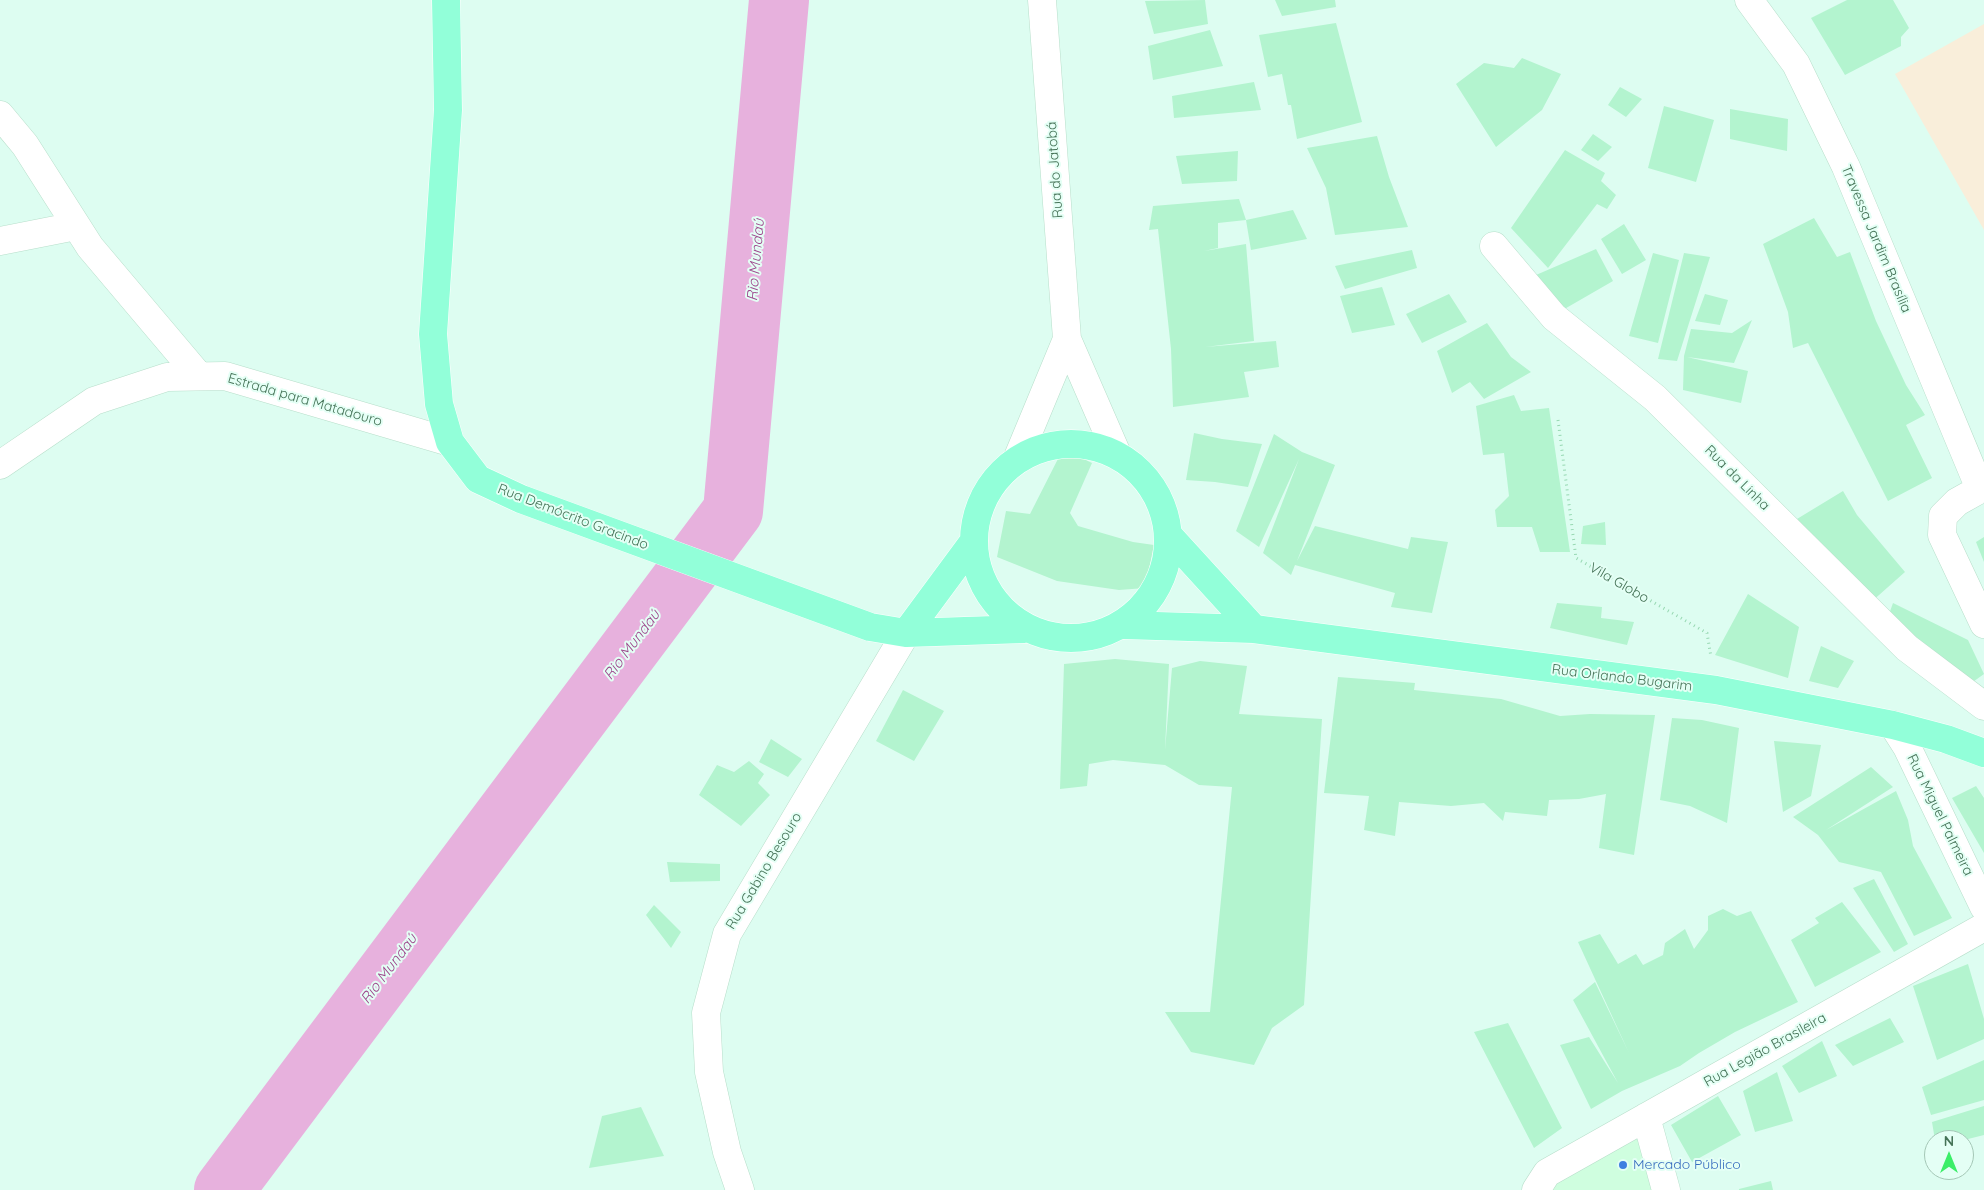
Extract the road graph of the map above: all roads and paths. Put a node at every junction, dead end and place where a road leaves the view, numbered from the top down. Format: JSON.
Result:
{"nodes":[{"id":1,"x":446,"y":0,"type":"edge"},
{"id":2,"x":1042,"y":0,"type":"edge"},
{"id":3,"x":1749,"y":0,"type":"edge"},
{"id":4,"x":0,"y":115,"type":"edge"},
{"id":5,"x":76,"y":226,"type":"junction"},
{"id":6,"x":0,"y":241,"type":"edge"},
{"id":7,"x":1494,"y":246,"type":"dead end"},
{"id":8,"x":1067,"y":339,"type":"junction"},
{"id":9,"x":199,"y":376,"type":"junction"},
{"id":10,"x":1558,"y":420,"type":"dead end"},
{"id":11,"x":450,"y":442,"type":"junction"},
{"id":12,"x":1117,"y":454,"type":"junction"},
{"id":13,"x":1018,"y":457,"type":"junction"},
{"id":14,"x":0,"y":465,"type":"edge"},
{"id":15,"x":1982,"y":488,"type":"edge"},
{"id":16,"x":1170,"y":537,"type":"junction"},
{"id":17,"x":971,"y":545,"type":"junction"},
{"id":18,"x":1984,"y":624,"type":"edge"},
{"id":19,"x":1124,"y":625,"type":"junction"},
{"id":20,"x":1024,"y":629,"type":"junction"},
{"id":21,"x":1254,"y":629,"type":"junction"},
{"id":22,"x":906,"y":633,"type":"junction"},
{"id":23,"x":1716,"y":690,"type":"junction"},
{"id":24,"x":1984,"y":706,"type":"edge"},
{"id":25,"x":1892,"y":725,"type":"junction"},
{"id":26,"x":1984,"y":753,"type":"edge"},
{"id":27,"x":1984,"y":906,"type":"edge"},
{"id":28,"x":1984,"y":927,"type":"edge"},
{"id":29,"x":1646,"y":1117,"type":"junction"},
{"id":30,"x":1541,"y":1181,"type":"edge"},
{"id":31,"x":740,"y":1190,"type":"edge"},
{"id":32,"x":1666,"y":1190,"type":"edge"}],
"edges":[{"from":1,"to":11,"type":"main road","name":"Rua Demócrito Gracindo"},
{"from":2,"to":8,"type":"street","name":"Rua do Jatobá"},
{"from":3,"to":15,"type":"street","name":"Travessa Jardim Brasília"},
{"from":4,"to":5,"type":"street"},
{"from":5,"to":6,"type":"street"},
{"from":5,"to":9,"type":"street"},
{"from":7,"to":24,"type":"street","name":"Rua da Linha"},
{"from":8,"to":12,"type":"street","name":"Rua do Jatobá"},
{"from":8,"to":13,"type":"street","name":"Rua do Jatobá"},
{"from":9,"to":11,"type":"street","name":"Estrada para Matadouro"},
{"from":9,"to":14,"type":"street","name":"Estrada para Matadouro"},
{"from":10,"to":23,"type":"path","name":"Vila Globo"},
{"from":11,"to":22,"type":"main road","name":"Rua Demócrito Gracindo"},
{"from":12,"to":13,"type":"main road"},
{"from":12,"to":16,"type":"main road"},
{"from":13,"to":17,"type":"main road"},
{"from":15,"to":18,"type":"street"},
{"from":16,"to":19,"type":"main road"},
{"from":16,"to":21,"type":"main road"},
{"from":17,"to":20,"type":"main road"},
{"from":17,"to":22,"type":"main road"},
{"from":19,"to":20,"type":"main road","name":"Rua Demócrito Gracindo"},
{"from":19,"to":21,"type":"main road","name":"Rua Orlando Bugarim"},
{"from":20,"to":22,"type":"main road","name":"Rua Demócrito Gracindo"},
{"from":21,"to":23,"type":"main road","name":"Rua Orlando Bugarim"},
{"from":22,"to":31,"type":"street","name":"Rua Gabino Besouro"},
{"from":23,"to":25,"type":"main road","name":"Rua Orlando Bugarim"},
{"from":25,"to":26,"type":"main road","name":"Rua Orlando Bugarim"},
{"from":25,"to":27,"type":"street","name":"Rua Miguel Palmeira"},
{"from":28,"to":29,"type":"street","name":"Rua Legião Brasileira"},
{"from":29,"to":30,"type":"street","name":"Rua Legião Brasileira"},
{"from":29,"to":32,"type":"street"}]}
